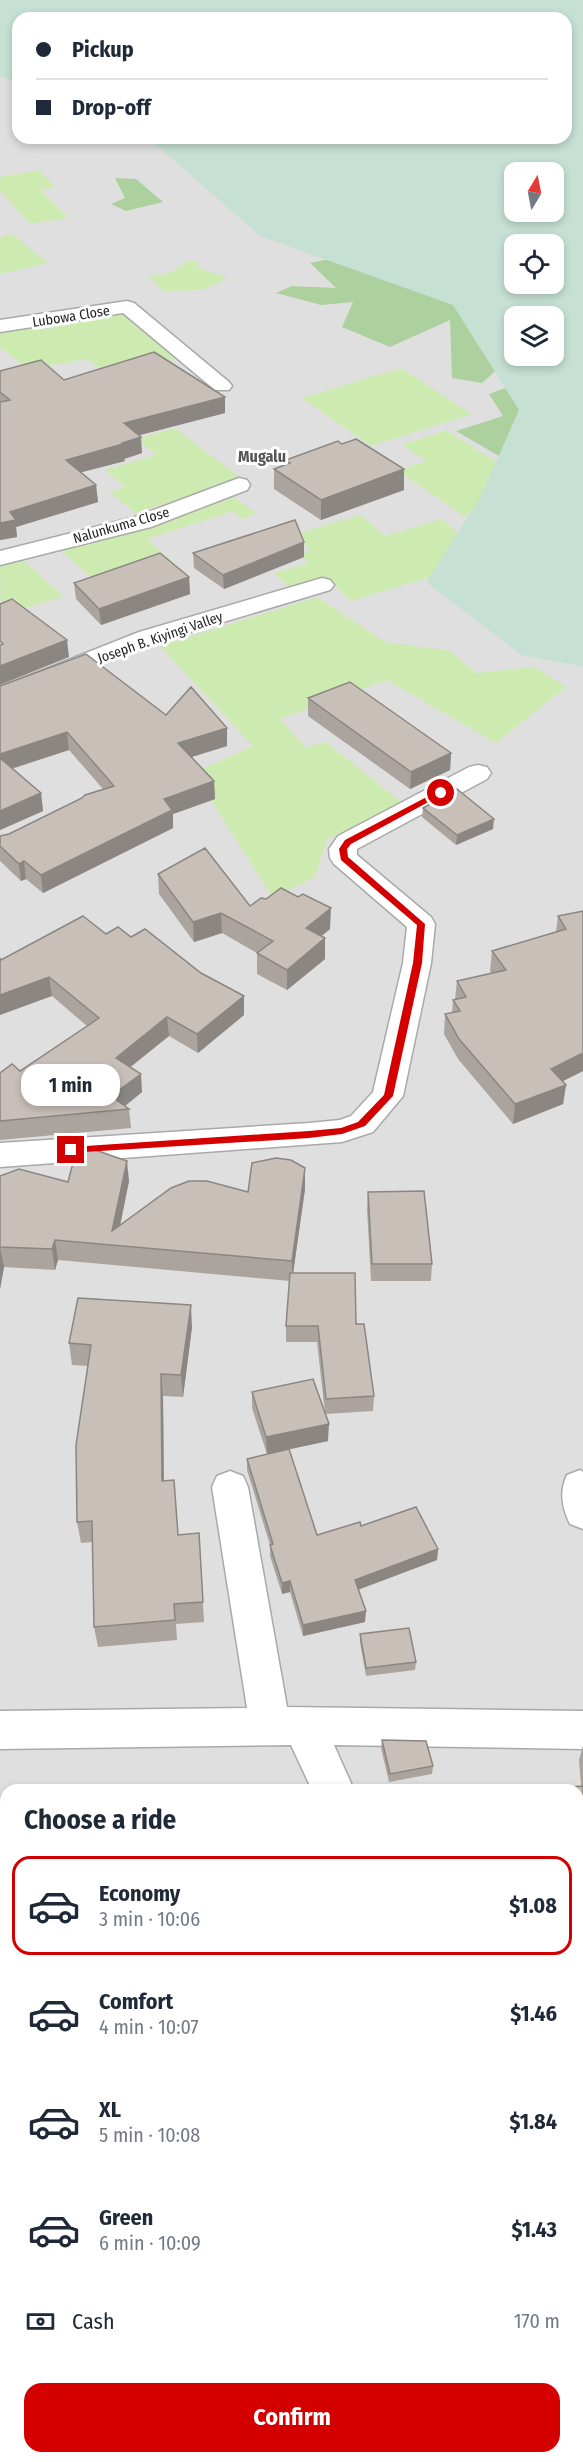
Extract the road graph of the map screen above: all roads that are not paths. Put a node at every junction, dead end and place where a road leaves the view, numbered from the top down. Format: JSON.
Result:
{"nodes":[{"id":1,"x":0,"y":326,"type":"edge"},
{"id":2,"x":222,"y":386,"type":"dead end"},
{"id":3,"x":239,"y":485,"type":"dead end"},
{"id":4,"x":0,"y":558,"type":"edge"},
{"id":5,"x":322,"y":585,"type":"dead end"},
{"id":6,"x":0,"y":696,"type":"edge"},
{"id":7,"x":478,"y":773,"type":"dead end"},
{"id":8,"x":0,"y":1155,"type":"edge"},
{"id":9,"x":230,"y":1487,"type":"dead end"},
{"id":10,"x":286,"y":1726,"type":"junction"},
{"id":11,"x":0,"y":1730,"type":"edge"},
{"id":12,"x":583,"y":1730,"type":"edge"},
{"id":13,"x":331,"y":1784,"type":"edge"}],
"edges":[{"from":1,"to":2,"type":"street","name":"Lubowa Close"},
{"from":3,"to":4,"type":"street","name":"Nalunkuma Close"},
{"from":5,"to":6,"type":"street","name":"Joseph B. Kiyingi Valley"},
{"from":7,"to":8,"type":"street"},
{"from":9,"to":10,"type":"street"},
{"from":10,"to":11,"type":"street"},
{"from":10,"to":12,"type":"street"},
{"from":10,"to":13,"type":"street"}]}
